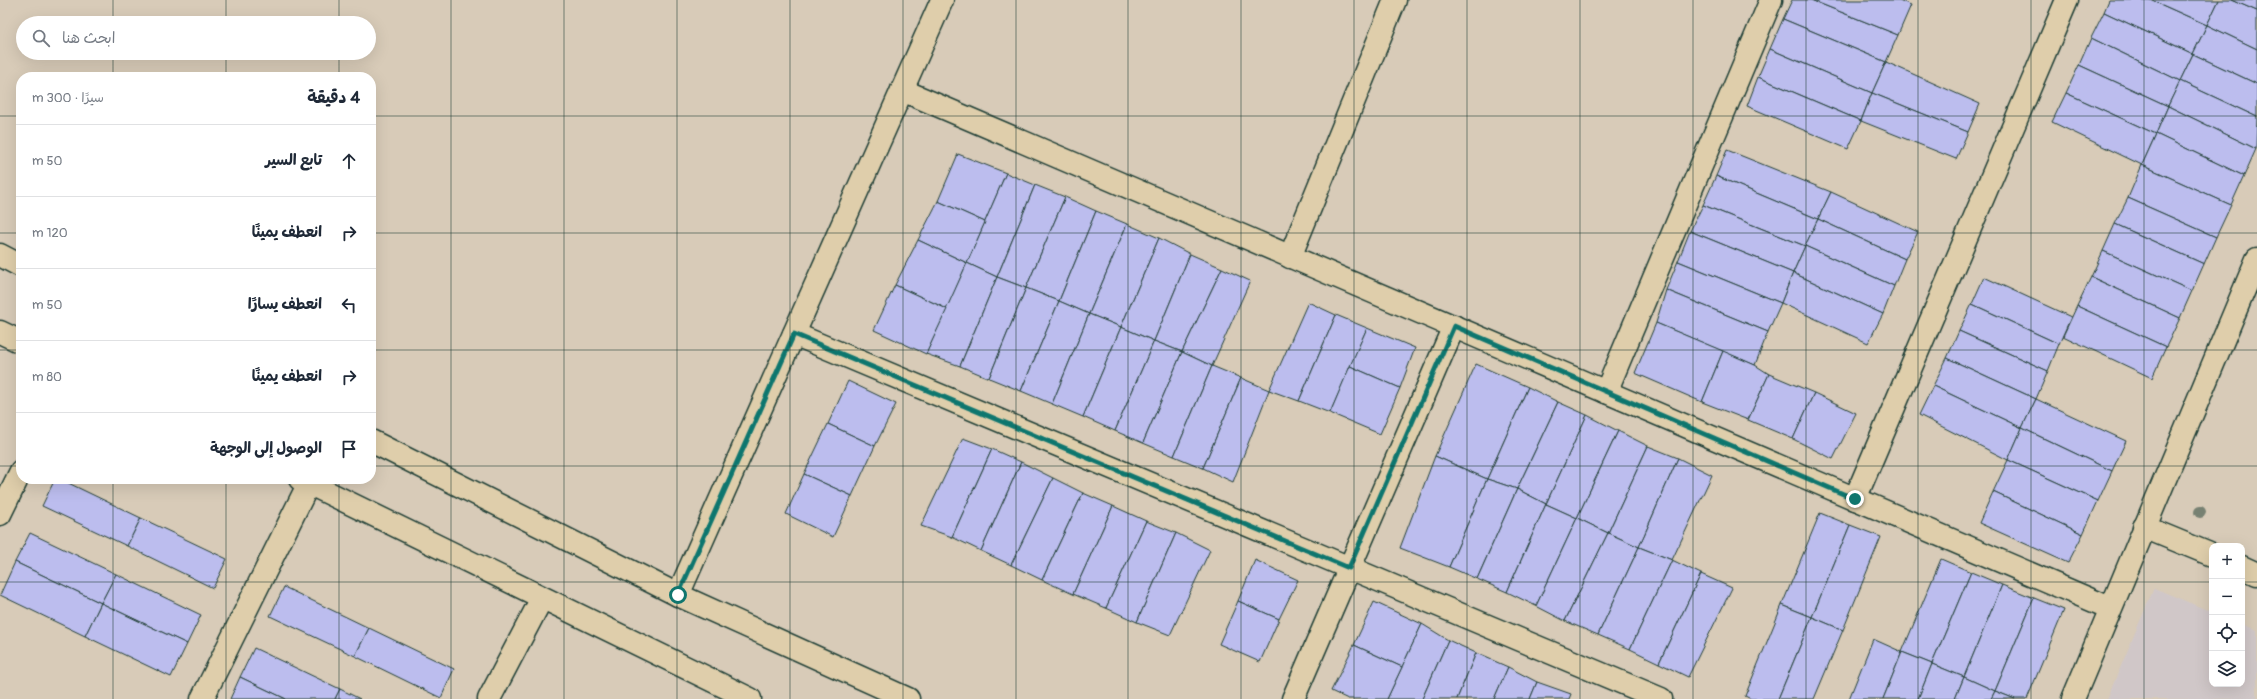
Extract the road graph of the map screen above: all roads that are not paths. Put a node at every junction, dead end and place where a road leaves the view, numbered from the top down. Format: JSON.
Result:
{"nodes":[{"id":1,"x":942,"y":0,"type":"edge"},
{"id":2,"x":1395,"y":0,"type":"edge"},
{"id":3,"x":1771,"y":0,"type":"edge"},
{"id":4,"x":2067,"y":0,"type":"edge"},
{"id":5,"x":902,"y":90,"type":"junction"},
{"id":6,"x":0,"y":255,"type":"edge"},
{"id":7,"x":1290,"y":257,"type":"junction"},
{"id":8,"x":2257,"y":258,"type":"edge"},
{"id":9,"x":16,"y":263,"type":"edge"},
{"id":10,"x":1454,"y":326,"type":"junction"},
{"id":11,"x":0,"y":332,"type":"edge"},
{"id":12,"x":794,"y":334,"type":"junction"},
{"id":13,"x":16,"y":340,"type":"edge"},
{"id":14,"x":1606,"y":392,"type":"junction"},
{"id":15,"x":376,"y":444,"type":"edge"},
{"id":16,"x":16,"y":481,"type":"edge"},
{"id":17,"x":304,"y":484,"type":"edge"},
{"id":18,"x":311,"y":484,"type":"edge"},
{"id":19,"x":1855,"y":499,"type":"junction"},
{"id":20,"x":0,"y":514,"type":"edge"},
{"id":21,"x":2144,"y":527,"type":"junction"},
{"id":22,"x":2209,"y":554,"type":"edge"},
{"id":23,"x":1349,"y":568,"type":"junction"},
{"id":24,"x":2245,"y":568,"type":"edge"},
{"id":25,"x":2257,"y":574,"type":"edge"},
{"id":26,"x":678,"y":595,"type":"junction"},
{"id":27,"x":542,"y":598,"type":"junction"},
{"id":28,"x":2110,"y":608,"type":"junction"},
{"id":29,"x":202,"y":699,"type":"edge"},
{"id":30,"x":489,"y":699,"type":"edge"},
{"id":31,"x":750,"y":699,"type":"edge"},
{"id":32,"x":908,"y":699,"type":"edge"},
{"id":33,"x":1293,"y":699,"type":"edge"},
{"id":34,"x":1661,"y":699,"type":"edge"},
{"id":35,"x":2073,"y":699,"type":"edge"}],
"edges":[{"from":1,"to":5,"type":"street"},
{"from":2,"to":7,"type":"street"},
{"from":3,"to":14,"type":"street"},
{"from":4,"to":19,"type":"street"},
{"from":5,"to":7,"type":"street"},
{"from":5,"to":12,"type":"street"},
{"from":6,"to":9,"type":"street"},
{"from":7,"to":10,"type":"street"},
{"from":8,"to":21,"type":"street"},
{"from":10,"to":14,"type":"street"},
{"from":10,"to":23,"type":"street"},
{"from":11,"to":13,"type":"street"},
{"from":12,"to":23,"type":"street"},
{"from":12,"to":26,"type":"street"},
{"from":14,"to":19,"type":"street"},
{"from":15,"to":26,"type":"street"},
{"from":16,"to":20,"type":"street"},
{"from":17,"to":29,"type":"street"},
{"from":18,"to":27,"type":"street"},
{"from":19,"to":28,"type":"street"},
{"from":21,"to":22,"type":"street"},
{"from":21,"to":28,"type":"street"},
{"from":23,"to":33,"type":"street"},
{"from":23,"to":34,"type":"street"},
{"from":24,"to":25,"type":"street"},
{"from":26,"to":32,"type":"street"},
{"from":27,"to":30,"type":"street"},
{"from":27,"to":31,"type":"street"},
{"from":28,"to":35,"type":"street"}]}
